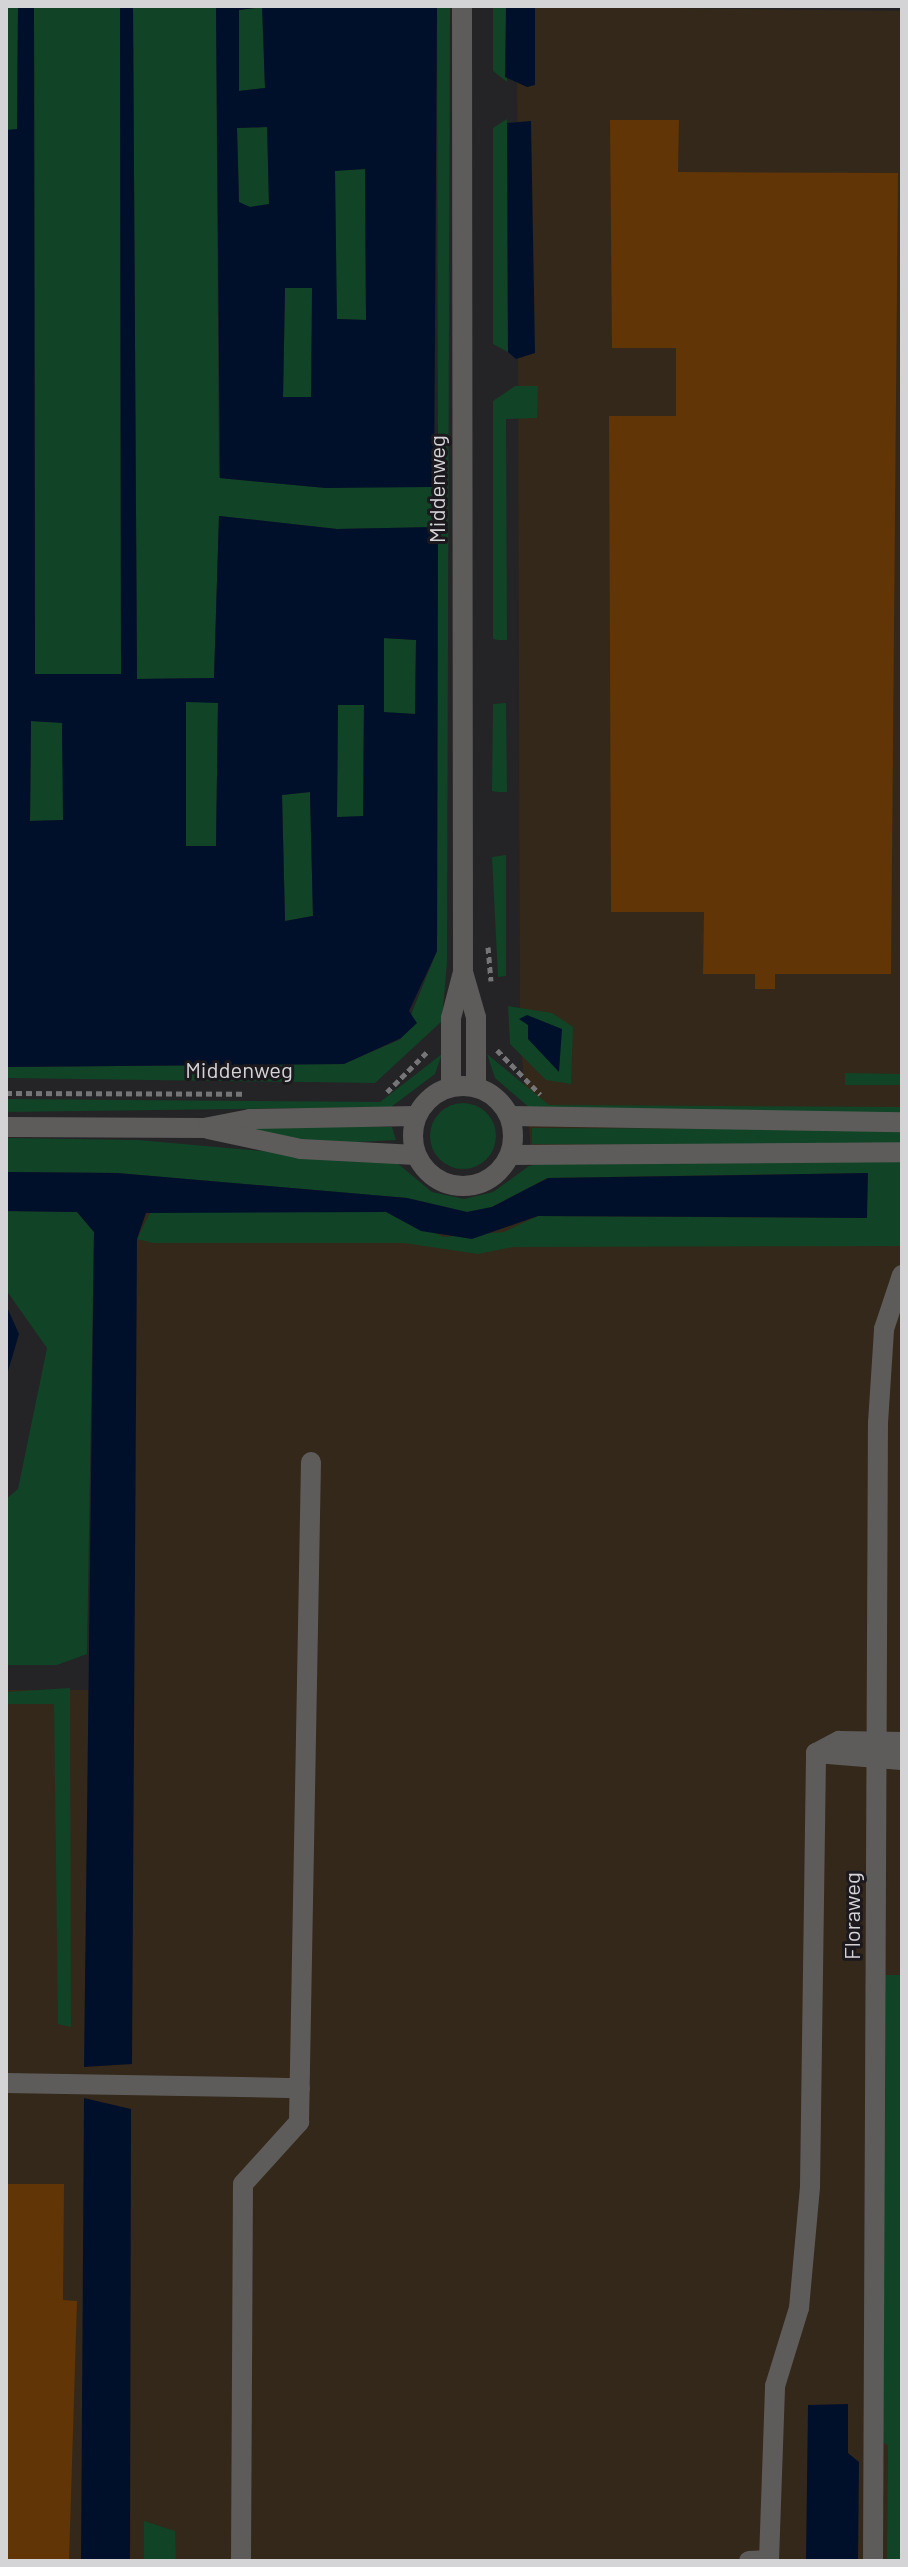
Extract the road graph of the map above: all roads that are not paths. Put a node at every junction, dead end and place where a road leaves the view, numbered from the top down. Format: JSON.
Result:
{"nodes":[{"id":1,"x":462,"y":6,"type":"edge"},
{"id":2,"x":463,"y":972,"type":"junction"},
{"id":3,"x":451,"y":1086,"type":"junction"},
{"id":4,"x":476,"y":1087,"type":"junction"},
{"id":5,"x":416,"y":1116,"type":"junction"},
{"id":6,"x":510,"y":1116,"type":"junction"},
{"id":7,"x":902,"y":1122,"type":"edge"},
{"id":8,"x":6,"y":1127,"type":"edge"},
{"id":9,"x":204,"y":1128,"type":"junction"},
{"id":10,"x":902,"y":1152,"type":"edge"},
{"id":11,"x":416,"y":1155,"type":"junction"},
{"id":12,"x":510,"y":1155,"type":"junction"},
{"id":13,"x":902,"y":1275,"type":"edge"},
{"id":14,"x":311,"y":1462,"type":"dead end"},
{"id":15,"x":902,"y":1742,"type":"edge"},
{"id":16,"x":877,"y":1751,"type":"junction"},
{"id":17,"x":902,"y":1760,"type":"edge"},
{"id":18,"x":6,"y":2083,"type":"edge"},
{"id":19,"x":300,"y":2088,"type":"junction"},
{"id":20,"x":241,"y":2561,"type":"edge"},
{"id":21,"x":749,"y":2561,"type":"edge"},
{"id":22,"x":873,"y":2561,"type":"edge"}],
"edges":[{"from":1,"to":2,"type":"street","name":"Middenweg"},
{"from":2,"to":3,"type":"street","name":"Middenweg"},
{"from":2,"to":4,"type":"street","name":"Middenweg"},
{"from":3,"to":4,"type":"street"},
{"from":3,"to":5,"type":"street"},
{"from":4,"to":6,"type":"street"},
{"from":5,"to":9,"type":"street"},
{"from":5,"to":11,"type":"street"},
{"from":6,"to":7,"type":"street"},
{"from":6,"to":12,"type":"street"},
{"from":8,"to":9,"type":"street"},
{"from":9,"to":11,"type":"street"},
{"from":10,"to":12,"type":"street"},
{"from":11,"to":12,"type":"street"},
{"from":13,"to":16,"type":"street","name":"Floraweg"},
{"from":14,"to":19,"type":"street"},
{"from":15,"to":16,"type":"street"},
{"from":16,"to":17,"type":"street"},
{"from":16,"to":21,"type":"street"},
{"from":16,"to":22,"type":"street","name":"Floraweg"},
{"from":18,"to":19,"type":"street"},
{"from":19,"to":20,"type":"street"}]}
